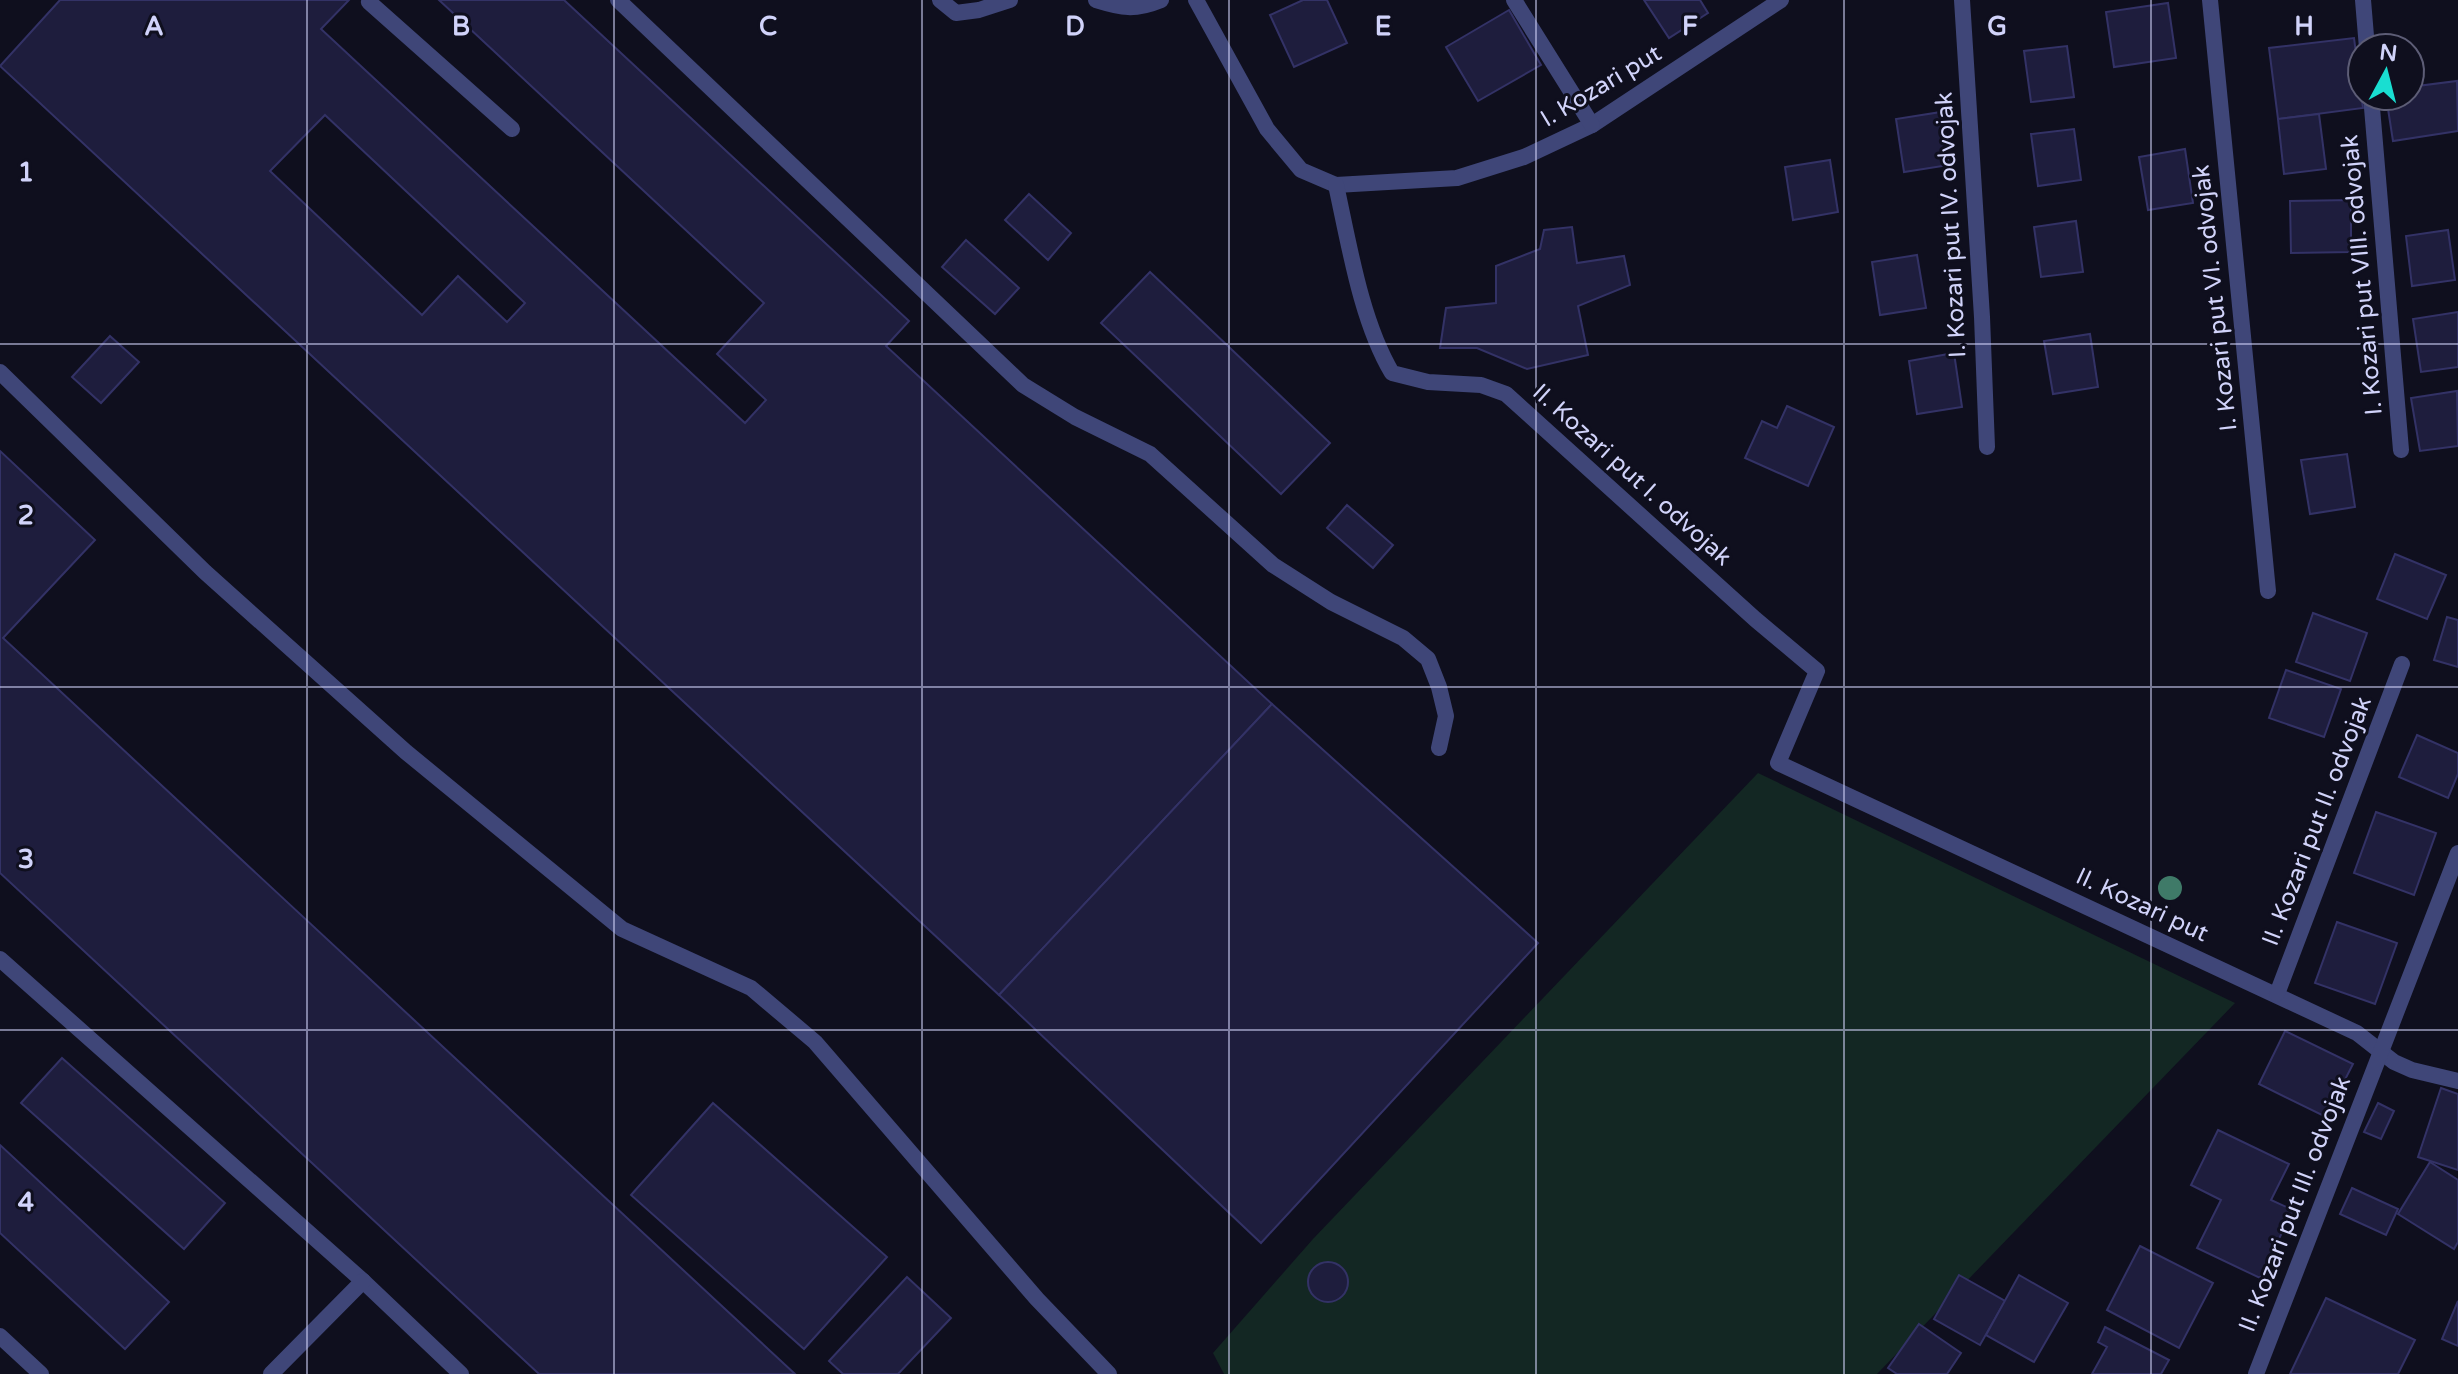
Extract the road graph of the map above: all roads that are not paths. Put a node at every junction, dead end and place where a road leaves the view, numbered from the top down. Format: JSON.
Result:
{"nodes":[{"id":1,"x":370,"y":0,"type":"edge"},
{"id":2,"x":618,"y":0,"type":"edge"},
{"id":3,"x":940,"y":0,"type":"edge"},
{"id":4,"x":1010,"y":0,"type":"edge"},
{"id":5,"x":1096,"y":0,"type":"edge"},
{"id":6,"x":1161,"y":0,"type":"edge"},
{"id":7,"x":1196,"y":0,"type":"edge"},
{"id":8,"x":1514,"y":0,"type":"edge"},
{"id":9,"x":1781,"y":0,"type":"edge"},
{"id":10,"x":1962,"y":0,"type":"edge"},
{"id":11,"x":2210,"y":0,"type":"edge"},
{"id":12,"x":2363,"y":0,"type":"edge"},
{"id":13,"x":2366,"y":32,"type":"edge"},
{"id":14,"x":2372,"y":112,"type":"edge"},
{"id":15,"x":1592,"y":125,"type":"junction"},
{"id":16,"x":512,"y":129,"type":"dead end"},
{"id":17,"x":1336,"y":185,"type":"junction"},
{"id":18,"x":0,"y":372,"type":"edge"},
{"id":19,"x":1987,"y":447,"type":"dead end"},
{"id":20,"x":2401,"y":450,"type":"dead end"},
{"id":21,"x":2268,"y":591,"type":"dead end"},
{"id":22,"x":2402,"y":664,"type":"dead end"},
{"id":23,"x":1817,"y":671,"type":"joint"},
{"id":24,"x":1439,"y":748,"type":"dead end"},
{"id":25,"x":2458,"y":853,"type":"edge"},
{"id":26,"x":0,"y":959,"type":"edge"},
{"id":27,"x":2277,"y":994,"type":"junction"},
{"id":28,"x":2380,"y":1051,"type":"junction"},
{"id":29,"x":2458,"y":1081,"type":"edge"},
{"id":30,"x":363,"y":1281,"type":"junction"},
{"id":31,"x":0,"y":1336,"type":"edge"},
{"id":32,"x":41,"y":1374,"type":"edge"},
{"id":33,"x":271,"y":1374,"type":"edge"},
{"id":34,"x":461,"y":1374,"type":"edge"},
{"id":35,"x":1109,"y":1374,"type":"edge"},
{"id":36,"x":2256,"y":1374,"type":"edge"}],
"edges":[{"from":1,"to":16,"type":"street"},
{"from":2,"to":24,"type":"street"},
{"from":3,"to":4,"type":"street"},
{"from":5,"to":6,"type":"street"},
{"from":7,"to":17,"type":"street"},
{"from":8,"to":15,"type":"street"},
{"from":9,"to":15,"type":"street","name":"I. Kozari put"},
{"from":10,"to":19,"type":"street","name":"I. Kozari put IV. odvojak"},
{"from":11,"to":21,"type":"street","name":"I. Kozari put VI. odvojak"},
{"from":12,"to":13,"type":"street"},
{"from":14,"to":20,"type":"street","name":"I. Kozari put VIII. odvojak"},
{"from":15,"to":17,"type":"street","name":"I. Kozari put"},
{"from":17,"to":23,"type":"street","name":"II. Kozari put I. odvojak"},
{"from":18,"to":35,"type":"street"},
{"from":22,"to":27,"type":"street","name":"II. Kozari put II. odvojak"},
{"from":23,"to":27,"type":"street","name":"II. Kozari put"},
{"from":25,"to":28,"type":"street"},
{"from":26,"to":30,"type":"street"},
{"from":27,"to":28,"type":"street","name":"II. Kozari put"},
{"from":28,"to":29,"type":"street","name":"II. Kozari put"},
{"from":28,"to":36,"type":"street","name":"II. Kozari put III. odvojak"},
{"from":30,"to":33,"type":"street"},
{"from":30,"to":34,"type":"street"},
{"from":31,"to":32,"type":"street"}]}
